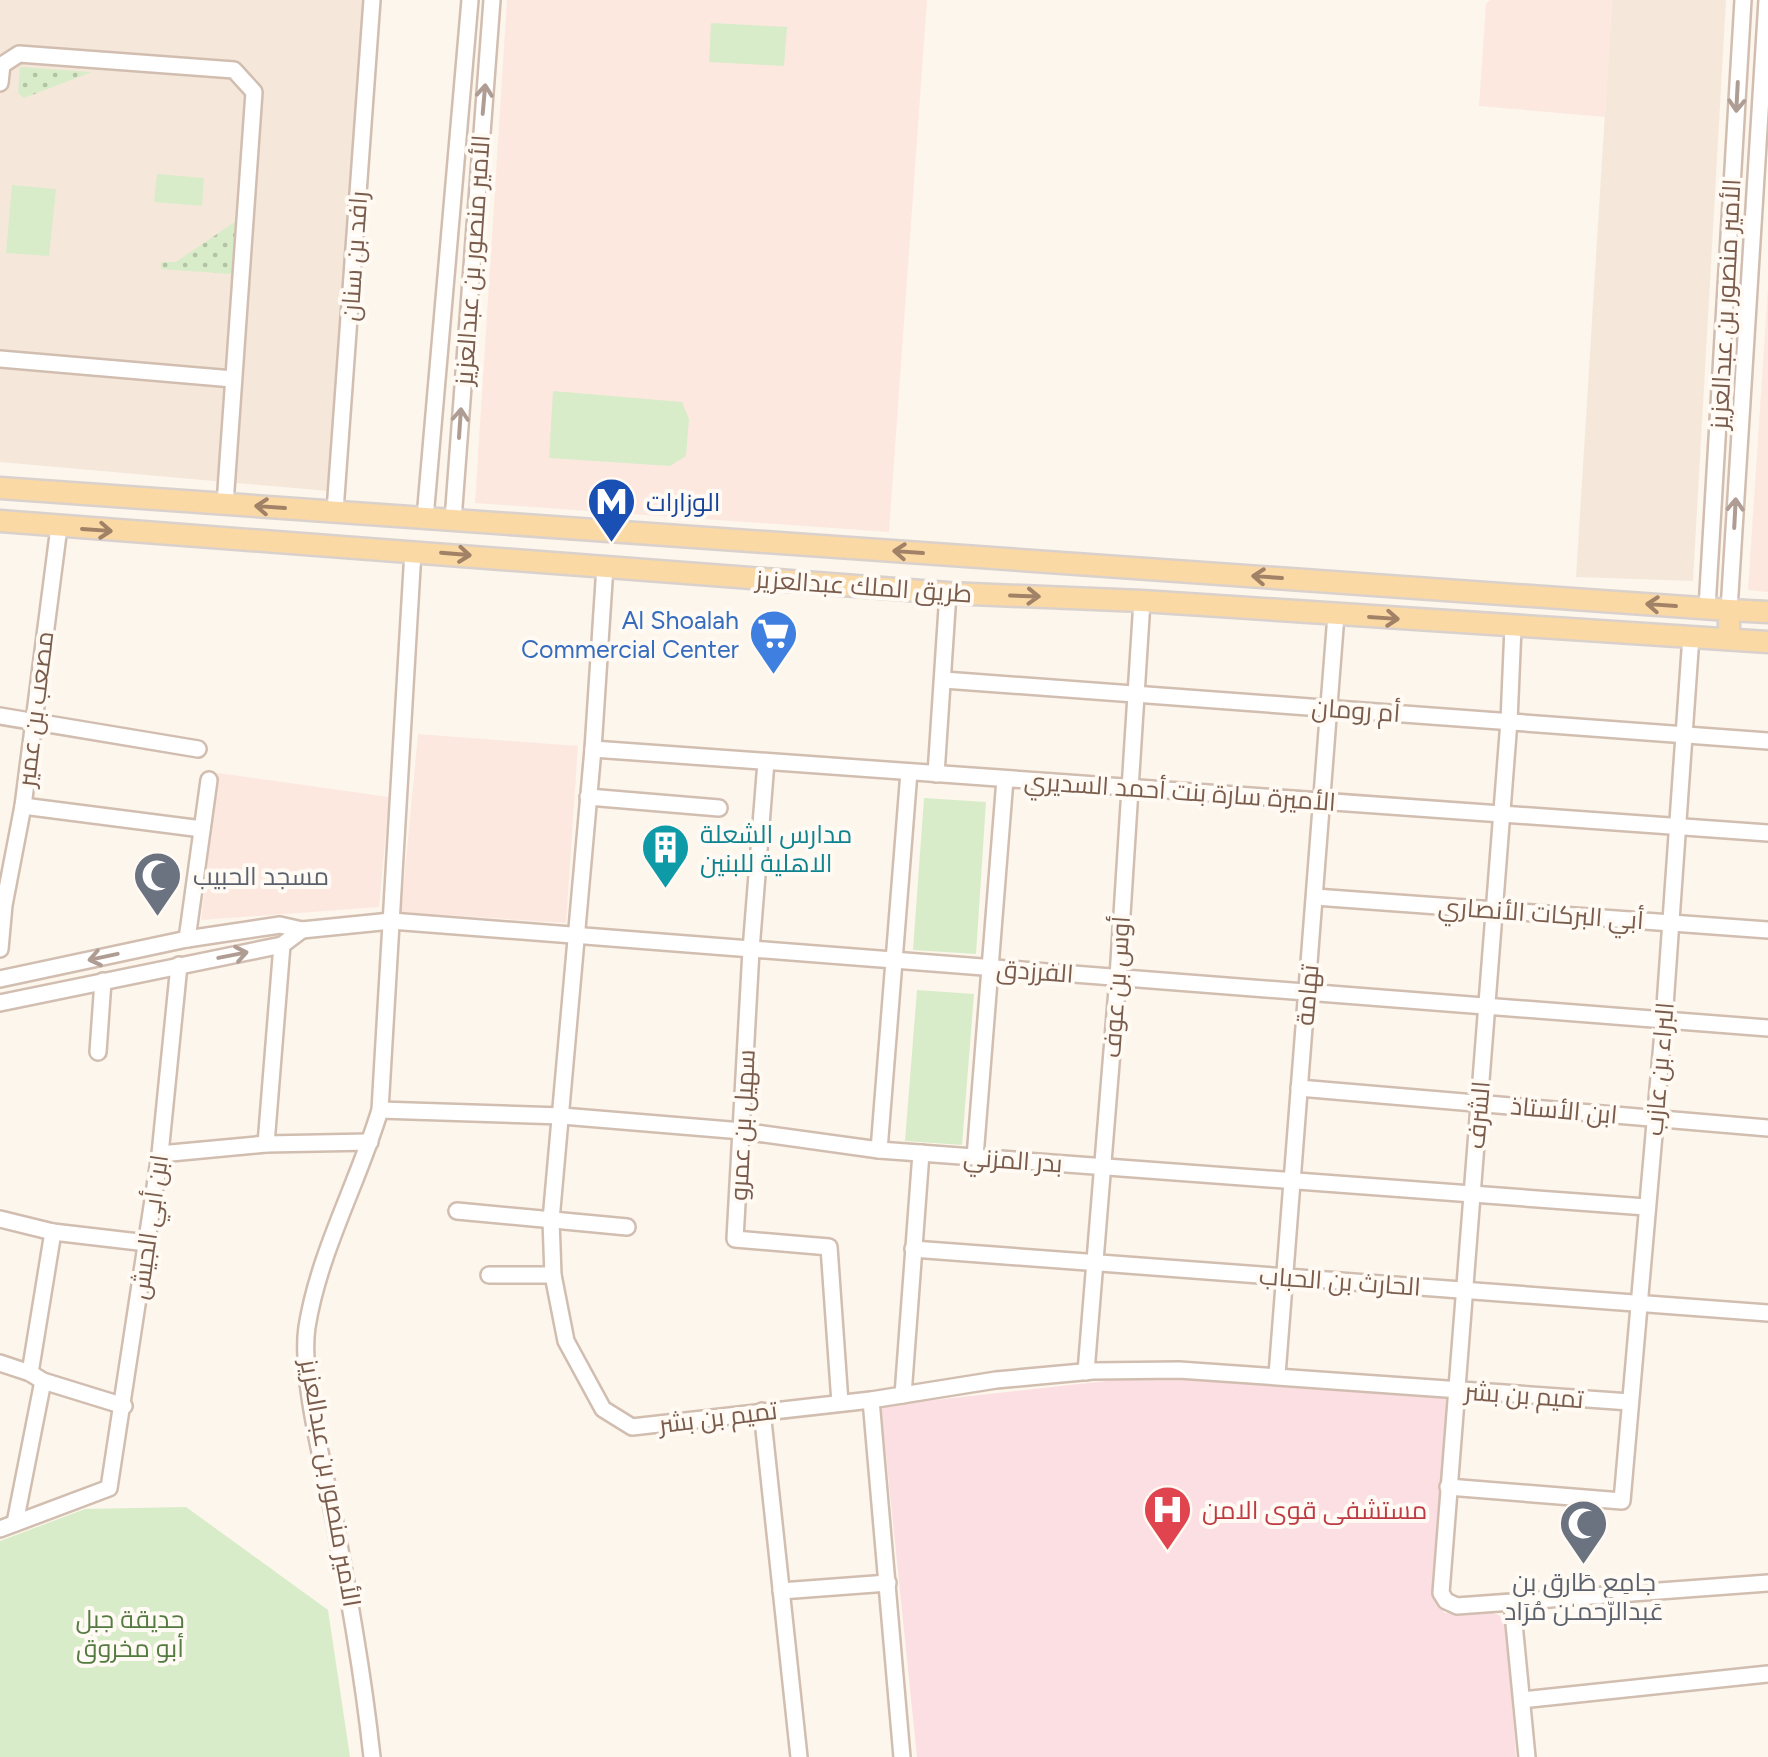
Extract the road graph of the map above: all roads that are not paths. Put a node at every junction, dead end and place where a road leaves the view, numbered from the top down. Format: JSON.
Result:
{"nodes":[{"id":1,"x":372,"y":0,"type":"edge"},
{"id":2,"x":470,"y":0,"type":"edge"},
{"id":3,"x":492,"y":0,"type":"edge"},
{"id":4,"x":1743,"y":0,"type":"edge"},
{"id":5,"x":1767,"y":0,"type":"edge"},
{"id":6,"x":1765,"y":61,"type":"edge"},
{"id":7,"x":0,"y":83,"type":"edge"},
{"id":8,"x":1727,"y":262,"type":"junction"},
{"id":9,"x":1750,"y":265,"type":"junction"},
{"id":10,"x":0,"y":359,"type":"edge"},
{"id":11,"x":233,"y":379,"type":"junction"},
{"id":12,"x":1719,"y":396,"type":"junction"},
{"id":13,"x":1742,"y":398,"type":"junction"},
{"id":14,"x":431,"y":459,"type":"junction"},
{"id":15,"x":458,"y":460,"type":"junction"},
{"id":16,"x":0,"y":488,"type":"edge"},
{"id":17,"x":224,"y":504,"type":"junction"},
{"id":18,"x":335,"y":512,"type":"junction"},
{"id":19,"x":426,"y":518,"type":"junction"},
{"id":20,"x":454,"y":520,"type":"junction"},
{"id":21,"x":0,"y":522,"type":"edge"},
{"id":22,"x":59,"y":527,"type":"junction"},
{"id":23,"x":413,"y":551,"type":"junction"},
{"id":24,"x":605,"y":566,"type":"junction"},
{"id":25,"x":948,"y":593,"type":"junction"},
{"id":26,"x":1142,"y":601,"type":"junction"},
{"id":27,"x":1707,"y":608,"type":"junction"},
{"id":28,"x":1738,"y":610,"type":"junction"},
{"id":29,"x":1768,"y":612,"type":"edge"},
{"id":30,"x":1336,"y":616,"type":"junction"},
{"id":31,"x":1514,"y":626,"type":"junction"},
{"id":32,"x":1691,"y":636,"type":"junction"},
{"id":33,"x":1738,"y":640,"type":"junction"},
{"id":34,"x":1768,"y":642,"type":"edge"},
{"id":35,"x":944,"y":680,"type":"junction"},
{"id":36,"x":1136,"y":694,"type":"junction"},
{"id":37,"x":1331,"y":708,"type":"junction"},
{"id":38,"x":0,"y":716,"type":"edge"},
{"id":39,"x":32,"y":720,"type":"junction"},
{"id":40,"x":1510,"y":722,"type":"junction"},
{"id":41,"x":1684,"y":734,"type":"junction"},
{"id":42,"x":1768,"y":741,"type":"edge"},
{"id":43,"x":198,"y":748,"type":"dead end"},
{"id":44,"x":593,"y":749,"type":"junction"},
{"id":45,"x":766,"y":762,"type":"junction"},
{"id":46,"x":909,"y":772,"type":"junction"},
{"id":47,"x":936,"y":774,"type":"junction"},
{"id":48,"x":1005,"y":779,"type":"junction"},
{"id":49,"x":209,"y":780,"type":"dead end"},
{"id":50,"x":1130,"y":790,"type":"junction"},
{"id":51,"x":588,"y":797,"type":"junction"},
{"id":52,"x":1323,"y":802,"type":"junction"},
{"id":53,"x":23,"y":806,"type":"junction"},
{"id":54,"x":719,"y":808,"type":"dead end"},
{"id":55,"x":1502,"y":814,"type":"junction"},
{"id":56,"x":1678,"y":827,"type":"junction"},
{"id":57,"x":202,"y":829,"type":"junction"},
{"id":58,"x":1768,"y":833,"type":"edge"},
{"id":59,"x":1314,"y":897,"type":"junction"},
{"id":60,"x":2,"y":904,"type":"edge"},
{"id":61,"x":1495,"y":910,"type":"junction"},
{"id":62,"x":391,"y":922,"type":"junction"},
{"id":63,"x":1671,"y":922,"type":"junction"},
{"id":64,"x":302,"y":930,"type":"junction"},
{"id":65,"x":1768,"y":930,"type":"edge"},
{"id":66,"x":187,"y":938,"type":"junction"},
{"id":67,"x":574,"y":938,"type":"junction"},
{"id":68,"x":282,"y":945,"type":"junction"},
{"id":69,"x":0,"y":950,"type":"edge"},
{"id":70,"x":751,"y":950,"type":"junction"},
{"id":71,"x":893,"y":960,"type":"junction"},
{"id":72,"x":179,"y":965,"type":"junction"},
{"id":73,"x":990,"y":968,"type":"junction"},
{"id":74,"x":1118,"y":977,"type":"junction"},
{"id":75,"x":0,"y":980,"type":"edge"},
{"id":76,"x":104,"y":982,"type":"junction"},
{"id":77,"x":1307,"y":993,"type":"junction"},
{"id":78,"x":0,"y":1003,"type":"edge"},
{"id":79,"x":1488,"y":1006,"type":"junction"},
{"id":80,"x":1664,"y":1020,"type":"junction"},
{"id":81,"x":1768,"y":1028,"type":"edge"},
{"id":82,"x":98,"y":1052,"type":"dead end"},
{"id":83,"x":1299,"y":1088,"type":"junction"},
{"id":84,"x":1480,"y":1103,"type":"junction"},
{"id":85,"x":380,"y":1110,"type":"junction"},
{"id":86,"x":562,"y":1116,"type":"junction"},
{"id":87,"x":1654,"y":1118,"type":"junction"},
{"id":88,"x":1768,"y":1128,"type":"edge"},
{"id":89,"x":742,"y":1131,"type":"junction"},
{"id":90,"x":370,"y":1142,"type":"junction"},
{"id":91,"x":266,"y":1144,"type":"junction"},
{"id":92,"x":878,"y":1150,"type":"junction"},
{"id":93,"x":921,"y":1153,"type":"junction"},
{"id":94,"x":160,"y":1154,"type":"junction"},
{"id":95,"x":975,"y":1157,"type":"junction"},
{"id":96,"x":1102,"y":1166,"type":"junction"},
{"id":97,"x":1290,"y":1181,"type":"junction"},
{"id":98,"x":1471,"y":1193,"type":"junction"},
{"id":99,"x":1646,"y":1207,"type":"junction"},
{"id":100,"x":457,"y":1211,"type":"dead end"},
{"id":101,"x":0,"y":1219,"type":"edge"},
{"id":102,"x":551,"y":1220,"type":"junction"},
{"id":103,"x":627,"y":1227,"type":"dead end"},
{"id":104,"x":53,"y":1232,"type":"junction"},
{"id":105,"x":147,"y":1243,"type":"junction"},
{"id":106,"x":913,"y":1249,"type":"junction"},
{"id":107,"x":1094,"y":1262,"type":"junction"},
{"id":108,"x":553,"y":1274,"type":"junction"},
{"id":109,"x":489,"y":1275,"type":"dead end"},
{"id":110,"x":1283,"y":1277,"type":"junction"},
{"id":111,"x":1464,"y":1290,"type":"junction"},
{"id":112,"x":1639,"y":1302,"type":"junction"},
{"id":113,"x":1768,"y":1313,"type":"edge"},
{"id":114,"x":0,"y":1363,"type":"edge"},
{"id":115,"x":1086,"y":1372,"type":"junction"},
{"id":116,"x":1277,"y":1375,"type":"junction"},
{"id":117,"x":36,"y":1377,"type":"junction"},
{"id":118,"x":1455,"y":1390,"type":"junction"},
{"id":119,"x":903,"y":1395,"type":"junction"},
{"id":120,"x":871,"y":1400,"type":"junction"},
{"id":121,"x":1630,"y":1402,"type":"junction"},
{"id":122,"x":840,"y":1404,"type":"junction"},
{"id":123,"x":124,"y":1406,"type":"junction"},
{"id":124,"x":762,"y":1411,"type":"junction"},
{"id":125,"x":1448,"y":1487,"type":"junction"},
{"id":126,"x":8,"y":1526,"type":"edge"},
{"id":127,"x":888,"y":1582,"type":"junction"},
{"id":128,"x":1768,"y":1583,"type":"edge"},
{"id":129,"x":781,"y":1591,"type":"junction"},
{"id":130,"x":1512,"y":1603,"type":"junction"},
{"id":131,"x":1768,"y":1674,"type":"edge"},
{"id":132,"x":1522,"y":1700,"type":"junction"},
{"id":133,"x":372,"y":1757,"type":"edge"},
{"id":134,"x":799,"y":1757,"type":"edge"},
{"id":135,"x":902,"y":1757,"type":"edge"},
{"id":136,"x":1527,"y":1757,"type":"edge"}],
"edges":[{"from":1,"to":18,"type":"street","name":"رافد بن سنان"},
{"from":2,"to":14,"type":"street","name":"الأمير منصور بن عبدالعزيز"},
{"from":15,"to":3,"type":"street","name":"الأمير منصور بن عبدالعزيز","one_way":true},
{"from":4,"to":8,"type":"street","name":"الأمير منصور بن عبدالعزيز","one_way":true},
{"from":5,"to":6,"type":"street","name":"الأمير منصور بن عبدالعزيز"},
{"from":6,"to":9,"type":"street","name":"الأمير منصور بن عبدالعزيز"},
{"from":7,"to":11,"type":"street"},
{"from":8,"to":9,"type":"street"},
{"from":8,"to":12,"type":"street","name":"الأمير منصور بن عبدالعزيز"},
{"from":9,"to":13,"type":"street","name":"الأمير منصور بن عبدالعزيز"},
{"from":10,"to":11,"type":"street"},
{"from":11,"to":17,"type":"street"},
{"from":12,"to":13,"type":"street"},
{"from":12,"to":27,"type":"street","name":"الأمير منصور بن عبدالعزيز"},
{"from":28,"to":13,"type":"street","name":"الأمير منصور بن عبدالعزيز","one_way":true},
{"from":14,"to":15,"type":"street"},
{"from":14,"to":19,"type":"street","name":"الأمير منصور بن عبدالعزيز"},
{"from":15,"to":20,"type":"street","name":"الأمير منصور بن عبدالعزيز"},
{"from":16,"to":17,"type":"main road","name":"طريق الملك عبدالعزيز"},
{"from":18,"to":17,"type":"main road","name":"طريق الملك عبدالعزيز","one_way":true},
{"from":18,"to":19,"type":"main road","name":"طريق الملك عبدالعزيز"},
{"from":19,"to":20,"type":"main road","name":"طريق الملك عبدالعزيز"},
{"from":27,"to":20,"type":"main road","name":"طريق الملك عبدالعزيز","one_way":true},
{"from":21,"to":22,"type":"main road","name":"طريق الملك عبدالعزيز"},
{"from":22,"to":23,"type":"main road","name":"طريق الملك عبدالعزيز","one_way":true},
{"from":22,"to":39,"type":"street","name":"مصعب بن عمير"},
{"from":23,"to":24,"type":"main road","name":"طريق الملك عبدالعزيز","one_way":true},
{"from":23,"to":62,"type":"street","name":"الأمير منصور بن عبدالعزيز"},
{"from":24,"to":25,"type":"main road","name":"طريق الملك عبدالعزيز"},
{"from":24,"to":44,"type":"street","name":"تميم بن بشر"},
{"from":25,"to":26,"type":"main road","name":"طريق الملك عبدالعزيز","one_way":true},
{"from":25,"to":35,"type":"street"},
{"from":26,"to":30,"type":"main road","name":"طريق الملك عبدالعزيز"},
{"from":26,"to":36,"type":"street","name":"أوس بن عوف"},
{"from":27,"to":28,"type":"main road","name":"طريق الملك عبدالعزيز"},
{"from":28,"to":29,"type":"main road","name":"طريق الملك عبدالعزيز"},
{"from":28,"to":33,"type":"main road"},
{"from":30,"to":31,"type":"main road","name":"طريق الملك عبدالعزيز","one_way":true},
{"from":30,"to":37,"type":"street","name":"تهامة"},
{"from":31,"to":32,"type":"main road","name":"طريق الملك عبدالعزيز"},
{"from":31,"to":40,"type":"street","name":"الشرف"},
{"from":32,"to":33,"type":"main road","name":"طريق الملك عبدالعزيز"},
{"from":32,"to":41,"type":"street","name":"البراء بن عازب"},
{"from":33,"to":34,"type":"main road","name":"طريق الملك عبدالعزيز"},
{"from":35,"to":36,"type":"street","name":"أم رومان"},
{"from":35,"to":47,"type":"street"},
{"from":36,"to":37,"type":"street","name":"أم رومان"},
{"from":36,"to":50,"type":"street","name":"أوس بن عوف"},
{"from":37,"to":40,"type":"street","name":"أم رومان"},
{"from":37,"to":52,"type":"street","name":"تهامة"},
{"from":38,"to":39,"type":"street"},
{"from":39,"to":43,"type":"street"},
{"from":39,"to":53,"type":"street","name":"مصعب بن عمير"},
{"from":40,"to":41,"type":"street","name":"أم رومان"},
{"from":40,"to":55,"type":"street","name":"الشرف"},
{"from":41,"to":42,"type":"street","name":"أم رومان"},
{"from":41,"to":56,"type":"street","name":"البراء بن عازب"},
{"from":44,"to":45,"type":"street","name":"الأميرة سارة بنت أحمد السديري"},
{"from":44,"to":51,"type":"street","name":"تميم بن بشر"},
{"from":45,"to":46,"type":"street","name":"الأميرة سارة بنت أحمد السديري"},
{"from":45,"to":70,"type":"street","name":"سهيل بن عمرو"},
{"from":46,"to":47,"type":"street","name":"الأميرة سارة بنت أحمد السديري"},
{"from":46,"to":71,"type":"street"},
{"from":47,"to":48,"type":"street","name":"الأميرة سارة بنت أحمد السديري"},
{"from":48,"to":50,"type":"street","name":"الأميرة سارة بنت أحمد السديري"},
{"from":48,"to":73,"type":"street"},
{"from":49,"to":57,"type":"street"},
{"from":50,"to":52,"type":"street","name":"الأميرة سارة بنت أحمد السديري"},
{"from":50,"to":74,"type":"street","name":"أوس بن عوف"},
{"from":51,"to":54,"type":"street"},
{"from":51,"to":67,"type":"street","name":"تميم بن بشر"},
{"from":52,"to":55,"type":"street","name":"الأميرة سارة بنت أحمد السديري"},
{"from":52,"to":59,"type":"street","name":"تهامة"},
{"from":53,"to":57,"type":"street"},
{"from":53,"to":60,"type":"street","name":"مصعب بن عمير"},
{"from":55,"to":56,"type":"street","name":"الأميرة سارة بنت أحمد السديري"},
{"from":55,"to":61,"type":"street","name":"الشرف"},
{"from":56,"to":58,"type":"street","name":"الأميرة سارة بنت أحمد السديري"},
{"from":56,"to":63,"type":"street","name":"البراء بن عازب"},
{"from":57,"to":66,"type":"street"},
{"from":59,"to":61,"type":"street","name":"أبي البركات الأنصاري"},
{"from":59,"to":77,"type":"street","name":"تهامة"},
{"from":60,"to":69,"type":"street","name":"مصعب بن عمير"},
{"from":61,"to":63,"type":"street","name":"أبي البركات الأنصاري"},
{"from":61,"to":79,"type":"street","name":"الشرف"},
{"from":62,"to":64,"type":"street","name":"الفرزدق"},
{"from":62,"to":67,"type":"street","name":"الفرزدق"},
{"from":62,"to":85,"type":"street","name":"الأمير منصور بن عبدالعزيز"},
{"from":63,"to":65,"type":"street","name":"أبي البركات الأنصاري"},
{"from":63,"to":80,"type":"street","name":"البراء بن عازب"},
{"from":64,"to":66,"type":"street","name":"الفرزدق"},
{"from":64,"to":68,"type":"street"},
{"from":66,"to":75,"type":"street","name":"الفرزدق","one_way":true},
{"from":67,"to":70,"type":"street","name":"الفرزدق"},
{"from":67,"to":86,"type":"street","name":"تميم بن بشر"},
{"from":72,"to":68,"type":"street","one_way":true},
{"from":68,"to":91,"type":"street"},
{"from":70,"to":71,"type":"street","name":"الفرزدق"},
{"from":70,"to":89,"type":"street","name":"سهيل بن عمرو"},
{"from":71,"to":73,"type":"street","name":"الفرزدق"},
{"from":71,"to":92,"type":"street"},
{"from":72,"to":76,"type":"street"},
{"from":72,"to":94,"type":"street","name":"ابن أبي الجيش"},
{"from":73,"to":74,"type":"street","name":"الفرزدق"},
{"from":73,"to":95,"type":"street"},
{"from":74,"to":77,"type":"street","name":"الفرزدق"},
{"from":74,"to":96,"type":"street","name":"أوس بن عوف"},
{"from":76,"to":78,"type":"street"},
{"from":76,"to":82,"type":"street"},
{"from":77,"to":79,"type":"street","name":"الفرزدق"},
{"from":77,"to":83,"type":"street","name":"تهامة"},
{"from":79,"to":80,"type":"street","name":"الفرزدق"},
{"from":79,"to":84,"type":"street","name":"الشرف"},
{"from":80,"to":81,"type":"street","name":"الفرزدق"},
{"from":80,"to":87,"type":"street","name":"البراء بن عازب"},
{"from":83,"to":84,"type":"street","name":"ابن الأستاذ"},
{"from":83,"to":97,"type":"street","name":"تهامة"},
{"from":84,"to":87,"type":"street","name":"ابن الأستاذ"},
{"from":84,"to":98,"type":"street","name":"الشرف"},
{"from":85,"to":86,"type":"street","name":"بدر المزني"},
{"from":85,"to":90,"type":"street","name":"الأمير منصور بن عبدالعزيز"},
{"from":86,"to":89,"type":"street","name":"بدر المزني"},
{"from":86,"to":102,"type":"street","name":"تميم بن بشر"},
{"from":87,"to":88,"type":"street","name":"ابن الأستاذ"},
{"from":87,"to":99,"type":"street","name":"البراء بن عازب"},
{"from":89,"to":92,"type":"street","name":"بدر المزني"},
{"from":89,"to":122,"type":"street","name":"سهيل بن عمرو"},
{"from":90,"to":91,"type":"street"},
{"from":90,"to":133,"type":"street","name":"الأمير منصور بن عبدالعزيز"},
{"from":91,"to":94,"type":"street"},
{"from":92,"to":93,"type":"street","name":"بدر المزني"},
{"from":93,"to":95,"type":"street","name":"بدر المزني"},
{"from":93,"to":106,"type":"street"},
{"from":94,"to":105,"type":"street","name":"ابن أبي الجيش"},
{"from":95,"to":96,"type":"street","name":"بدر المزني"},
{"from":96,"to":97,"type":"street","name":"بدر المزني"},
{"from":96,"to":107,"type":"street","name":"أوس بن عوف"},
{"from":97,"to":98,"type":"street","name":"بدر المزني"},
{"from":97,"to":110,"type":"street","name":"تهامة"},
{"from":98,"to":99,"type":"street","name":"بدر المزني"},
{"from":98,"to":111,"type":"street","name":"الشرف"},
{"from":99,"to":112,"type":"street","name":"البراء بن عازب"},
{"from":100,"to":102,"type":"street"},
{"from":101,"to":104,"type":"street"},
{"from":102,"to":103,"type":"street"},
{"from":102,"to":108,"type":"street","name":"تميم بن بشر"},
{"from":104,"to":105,"type":"street"},
{"from":104,"to":117,"type":"street"},
{"from":105,"to":123,"type":"street","name":"ابن أبي الجيش"},
{"from":106,"to":107,"type":"street","name":"الحارث بن الحباب"},
{"from":106,"to":119,"type":"street"},
{"from":107,"to":110,"type":"street","name":"الحارث بن الحباب"},
{"from":107,"to":115,"type":"street","name":"أوس بن عوف"},
{"from":108,"to":109,"type":"street"},
{"from":108,"to":124,"type":"street","name":"تميم بن بشر"},
{"from":110,"to":111,"type":"street","name":"الحارث بن الحباب"},
{"from":110,"to":116,"type":"street","name":"تهامة"},
{"from":111,"to":112,"type":"street","name":"الحارث بن الحباب"},
{"from":111,"to":118,"type":"street","name":"الشرف"},
{"from":112,"to":113,"type":"street","name":"الحارث بن الحباب"},
{"from":112,"to":121,"type":"street","name":"البراء بن عازب"},
{"from":114,"to":117,"type":"street"},
{"from":115,"to":116,"type":"street","name":"تميم بن بشر"},
{"from":115,"to":119,"type":"street","name":"تميم بن بشر"},
{"from":116,"to":118,"type":"street","name":"تميم بن بشر"},
{"from":117,"to":123,"type":"street"},
{"from":117,"to":126,"type":"street"},
{"from":118,"to":121,"type":"street","name":"تميم بن بشر"},
{"from":118,"to":125,"type":"street","name":"الشرف"},
{"from":119,"to":120,"type":"street","name":"تميم بن بشر"},
{"from":120,"to":122,"type":"street","name":"تميم بن بشر"},
{"from":120,"to":127,"type":"street"},
{"from":121,"to":125,"type":"street","name":"البراء بن عازب"},
{"from":122,"to":124,"type":"street","name":"تميم بن بشر"},
{"from":123,"to":126,"type":"street","name":"ابن أبي الجيش"},
{"from":124,"to":129,"type":"street"},
{"from":125,"to":130,"type":"street","name":"الشرف"},
{"from":127,"to":129,"type":"street"},
{"from":127,"to":135,"type":"street"},
{"from":128,"to":130,"type":"street"},
{"from":129,"to":134,"type":"street"},
{"from":130,"to":132,"type":"street"},
{"from":131,"to":132,"type":"street"},
{"from":132,"to":136,"type":"street"}]}
